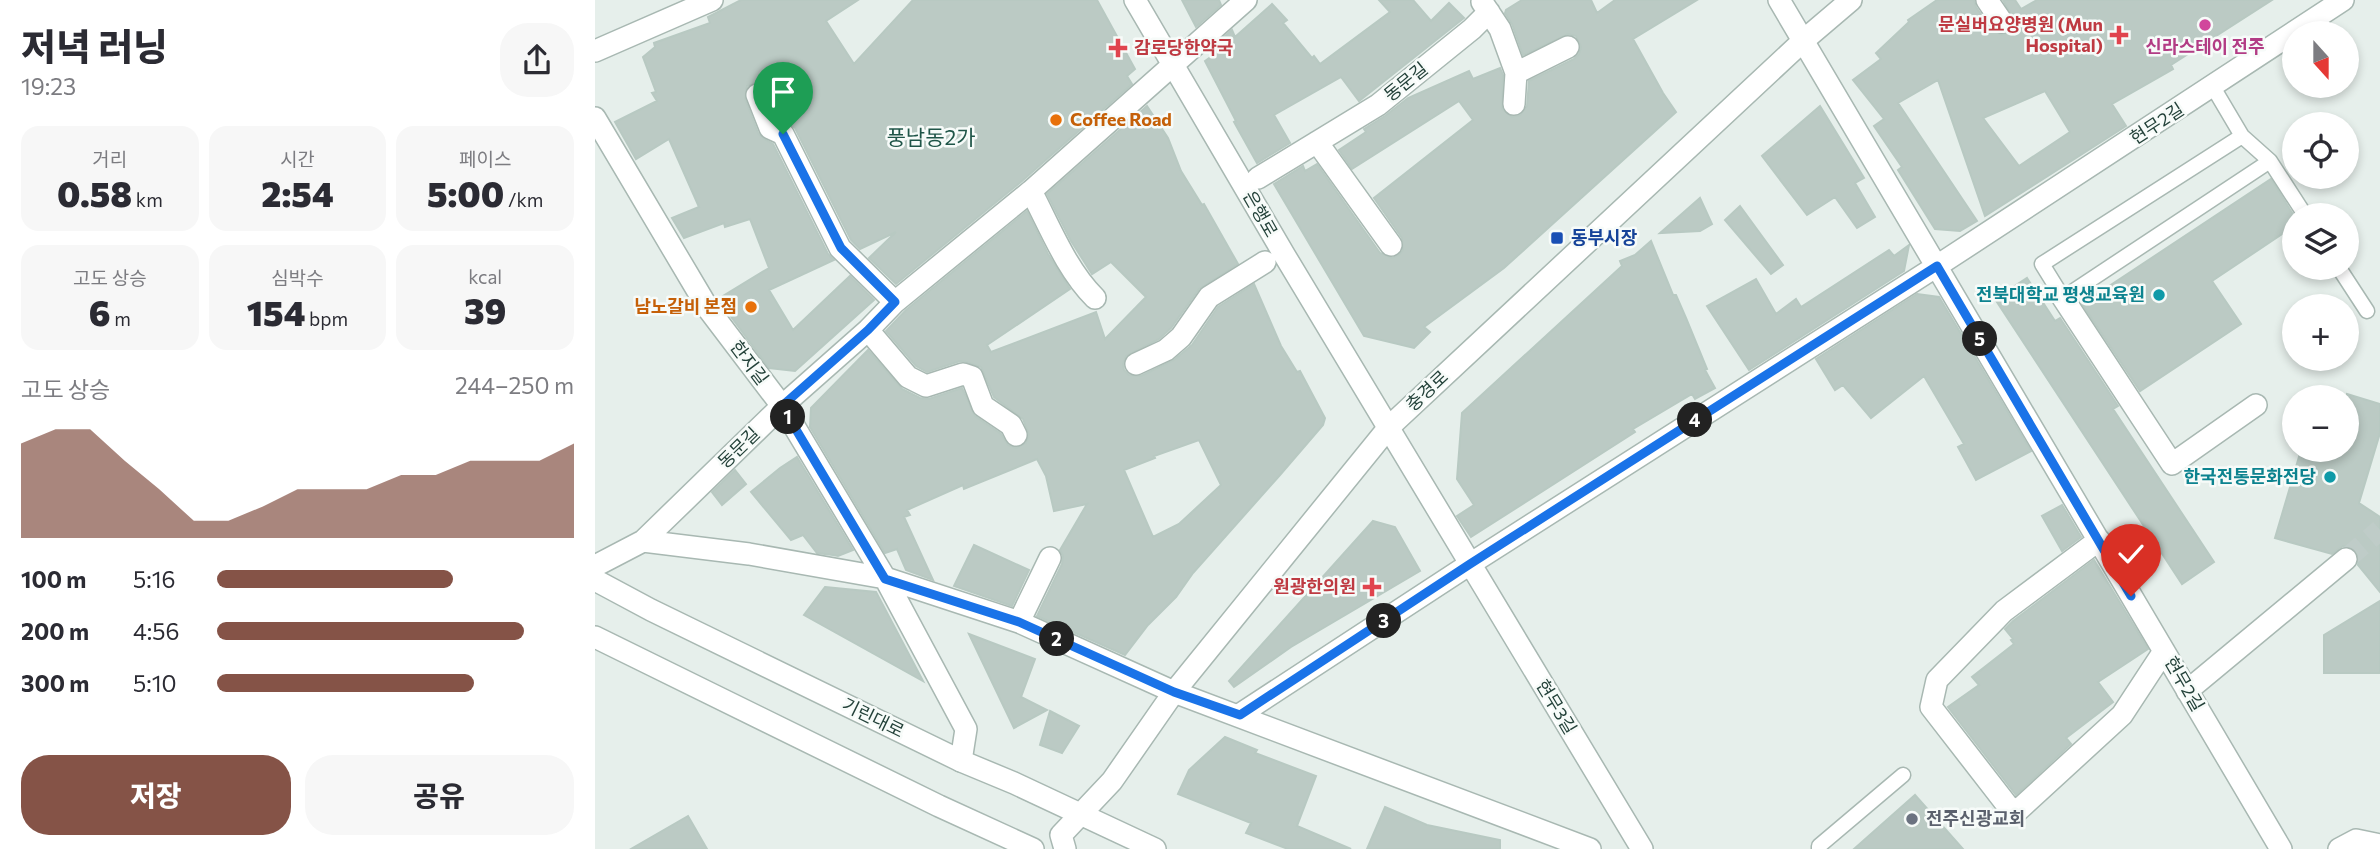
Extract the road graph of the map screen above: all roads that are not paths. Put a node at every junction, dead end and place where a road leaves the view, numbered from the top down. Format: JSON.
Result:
{"nodes":[{"id":1,"x":712,"y":0,"type":"edge"},
{"id":2,"x":1135,"y":0,"type":"edge"},
{"id":3,"x":1246,"y":0,"type":"edge"},
{"id":4,"x":1779,"y":0,"type":"edge"},
{"id":5,"x":1851,"y":0,"type":"edge"},
{"id":6,"x":1987,"y":0,"type":"edge"},
{"id":7,"x":2343,"y":0,"type":"edge"},
{"id":8,"x":1484,"y":6,"type":"edge"},
{"id":9,"x":2002,"y":22,"type":"dead end"},
{"id":10,"x":1804,"y":40,"type":"junction"},
{"id":11,"x":1568,"y":47,"type":"dead end"},
{"id":12,"x":595,"y":51,"type":"edge"},
{"id":13,"x":1172,"y":64,"type":"junction"},
{"id":14,"x":1516,"y":73,"type":"junction"},
{"id":15,"x":2213,"y":87,"type":"junction"},
{"id":16,"x":757,"y":95,"type":"dead end"},
{"id":17,"x":1514,"y":104,"type":"dead end"},
{"id":18,"x":595,"y":118,"type":"edge"},
{"id":19,"x":2242,"y":136,"type":"junction"},
{"id":20,"x":1317,"y":142,"type":"junction"},
{"id":21,"x":2270,"y":161,"type":"junction"},
{"id":22,"x":1258,"y":178,"type":"dead end"},
{"id":23,"x":1031,"y":191,"type":"junction"},
{"id":24,"x":2297,"y":203,"type":"edge"},
{"id":25,"x":1391,"y":245,"type":"dead end"},
{"id":26,"x":1265,"y":262,"type":"dead end"},
{"id":27,"x":1937,"y":266,"type":"junction"},
{"id":28,"x":2347,"y":280,"type":"edge"},
{"id":29,"x":1095,"y":298,"type":"dead end"},
{"id":30,"x":2063,"y":298,"type":"junction"},
{"id":31,"x":895,"y":302,"type":"junction"},
{"id":32,"x":2367,"y":311,"type":"dead end"},
{"id":33,"x":868,"y":330,"type":"junction"},
{"id":34,"x":1136,"y":365,"type":"dead end"},
{"id":35,"x":2256,"y":405,"type":"dead end"},
{"id":36,"x":782,"y":406,"type":"junction"},
{"id":37,"x":1389,"y":426,"type":"junction"},
{"id":38,"x":1016,"y":435,"type":"dead end"},
{"id":39,"x":2099,"y":540,"type":"junction"},
{"id":40,"x":643,"y":541,"type":"junction"},
{"id":41,"x":1050,"y":558,"type":"dead end"},
{"id":42,"x":2346,"y":559,"type":"tunnel mouth"},
{"id":43,"x":1470,"y":564,"type":"junction"},
{"id":44,"x":595,"y":566,"type":"edge"},
{"id":45,"x":885,"y":579,"type":"junction"},
{"id":46,"x":595,"y":580,"type":"edge"},
{"id":47,"x":1019,"y":622,"type":"junction"},
{"id":48,"x":595,"y":637,"type":"edge"},
{"id":49,"x":2164,"y":651,"type":"junction"},
{"id":50,"x":2187,"y":691,"type":"junction"},
{"id":51,"x":1174,"y":692,"type":"junction"},
{"id":52,"x":1240,"y":715,"type":"junction"},
{"id":53,"x":961,"y":761,"type":"junction"},
{"id":54,"x":1903,"y":775,"type":"dead end"},
{"id":55,"x":1080,"y":815,"type":"junction"},
{"id":56,"x":1063,"y":842,"type":"edge"},
{"id":57,"x":2380,"y":845,"type":"edge"},
{"id":58,"x":1035,"y":849,"type":"edge"},
{"id":59,"x":1155,"y":849,"type":"edge"},
{"id":60,"x":1590,"y":849,"type":"edge"},
{"id":61,"x":1642,"y":849,"type":"edge"},
{"id":62,"x":1819,"y":849,"type":"edge"},
{"id":63,"x":2281,"y":849,"type":"edge"},
{"id":64,"x":2339,"y":849,"type":"edge"}],
"edges":[{"from":1,"to":12,"type":"street"},
{"from":2,"to":13,"type":"street","name":"은행로"},
{"from":3,"to":13,"type":"street","name":"동문길"},
{"from":4,"to":10,"type":"street","name":"현무2길"},
{"from":5,"to":10,"type":"street","name":"충경로"},
{"from":6,"to":9,"type":"street"},
{"from":7,"to":15,"type":"street","name":"현무2길"},
{"from":8,"to":14,"type":"street","name":"동문길"},
{"from":8,"to":20,"type":"street","name":"동문길"},
{"from":10,"to":27,"type":"street","name":"현무2길"},
{"from":10,"to":37,"type":"street","name":"충경로"},
{"from":11,"to":14,"type":"street"},
{"from":13,"to":23,"type":"street","name":"동문길"},
{"from":13,"to":37,"type":"street","name":"은행로"},
{"from":14,"to":17,"type":"street","name":"동문길"},
{"from":15,"to":19,"type":"lane"},
{"from":15,"to":27,"type":"street","name":"현무2길"},
{"from":16,"to":31,"type":"street"},
{"from":18,"to":36,"type":"street","name":"한지길"},
{"from":19,"to":21,"type":"lane"},
{"from":19,"to":30,"type":"lane"},
{"from":20,"to":22,"type":"street","name":"동문길"},
{"from":20,"to":25,"type":"street"},
{"from":21,"to":24,"type":"lane"},
{"from":21,"to":30,"type":"lane"},
{"from":23,"to":29,"type":"street"},
{"from":23,"to":31,"type":"street","name":"동문길"},
{"from":26,"to":34,"type":"street","name":"은행로"},
{"from":27,"to":39,"type":"street","name":"현무2길"},
{"from":27,"to":43,"type":"street"},
{"from":28,"to":32,"type":"lane"},
{"from":30,"to":35,"type":"street"},
{"from":31,"to":33,"type":"street","name":"동문길"},
{"from":33,"to":36,"type":"street","name":"동문길"},
{"from":33,"to":38,"type":"street"},
{"from":36,"to":40,"type":"street","name":"동문길"},
{"from":36,"to":45,"type":"street","name":"한지길"},
{"from":37,"to":43,"type":"street","name":"현무3길"},
{"from":37,"to":51,"type":"street","name":"충경로"},
{"from":39,"to":49,"type":"street","name":"현무2길"},
{"from":39,"to":49,"type":"street"},
{"from":40,"to":44,"type":"street","name":"동문길"},
{"from":40,"to":45,"type":"street"},
{"from":41,"to":47,"type":"street"},
{"from":42,"to":50,"type":"street"},
{"from":43,"to":52,"type":"street"},
{"from":43,"to":61,"type":"street","name":"현무3길"},
{"from":45,"to":47,"type":"street"},
{"from":45,"to":53,"type":"street","name":"한지길"},
{"from":46,"to":53,"type":"street","name":"기린대로"},
{"from":47,"to":51,"type":"street"},
{"from":48,"to":58,"type":"street"},
{"from":49,"to":50,"type":"street","name":"현무2길"},
{"from":50,"to":63,"type":"street","name":"현무2길"},
{"from":51,"to":52,"type":"street"},
{"from":51,"to":55,"type":"street","name":"충경로"},
{"from":52,"to":60,"type":"street"},
{"from":53,"to":55,"type":"street","name":"기린대로"},
{"from":54,"to":62,"type":"lane"},
{"from":55,"to":56,"type":"street","name":"충경로"},
{"from":55,"to":59,"type":"street","name":"기린대로"},
{"from":56,"to":58,"type":"street","name":"충경로"},
{"from":57,"to":64,"type":"street"}]}
